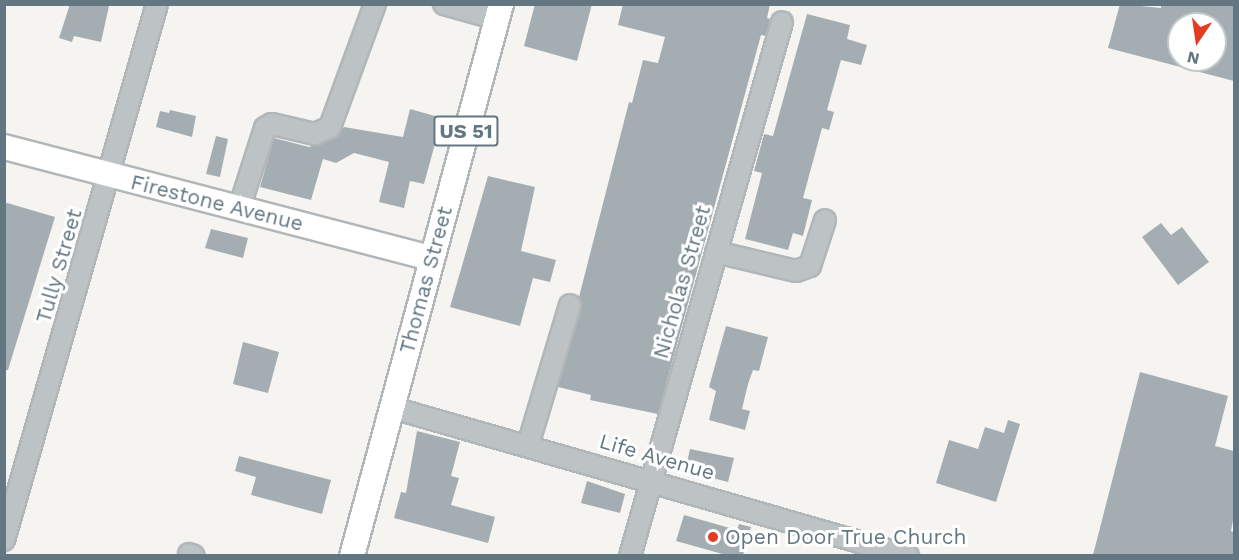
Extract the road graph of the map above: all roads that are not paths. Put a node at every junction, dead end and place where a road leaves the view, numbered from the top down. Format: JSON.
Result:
{"nodes":[{"id":1,"x":157,"y":4,"type":"edge"},
{"id":2,"x":375,"y":4,"type":"edge"},
{"id":3,"x":444,"y":4,"type":"edge"},
{"id":4,"x":466,"y":7,"type":"edge"},
{"id":5,"x":499,"y":12,"type":"edge"},
{"id":6,"x":782,"y":22,"type":"dead end"},
{"id":7,"x":4,"y":147,"type":"edge"},
{"id":8,"x":110,"y":176,"type":"junction"},
{"id":9,"x":239,"y":209,"type":"junction"},
{"id":10,"x":825,"y":220,"type":"dead end"},
{"id":11,"x":716,"y":252,"type":"junction"},
{"id":12,"x":431,"y":258,"type":"junction"},
{"id":13,"x":570,"y":305,"type":"dead end"},
{"id":14,"x":393,"y":408,"type":"junction"},
{"id":15,"x":528,"y":445,"type":"junction"},
{"id":16,"x":651,"y":479,"type":"junction"},
{"id":17,"x":4,"y":540,"type":"edge"},
{"id":18,"x":352,"y":555,"type":"edge"},
{"id":19,"x":630,"y":555,"type":"edge"},
{"id":20,"x":908,"y":555,"type":"edge"}],
"edges":[{"from":1,"to":8,"type":"street","name":"Tully Street"},
{"from":2,"to":9,"type":"street"},
{"from":3,"to":4,"type":"street"},
{"from":4,"to":5,"type":"street"},
{"from":5,"to":12,"type":"main road","name":"Thomas Street","number":"US 51"},
{"from":6,"to":11,"type":"street","name":"Nicholas Street"},
{"from":7,"to":8,"type":"main road","name":"Firestone Avenue"},
{"from":8,"to":9,"type":"main road","name":"Firestone Avenue"},
{"from":8,"to":17,"type":"street","name":"Tully Street"},
{"from":9,"to":12,"type":"main road","name":"Firestone Avenue"},
{"from":10,"to":11,"type":"street"},
{"from":11,"to":16,"type":"street","name":"Nicholas Street"},
{"from":12,"to":14,"type":"main road","name":"Thomas Street","number":"US 51"},
{"from":13,"to":15,"type":"street"},
{"from":14,"to":15,"type":"street","name":"Life Avenue"},
{"from":14,"to":18,"type":"main road","name":"Thomas Street","number":"US 51"},
{"from":15,"to":16,"type":"street","name":"Life Avenue"},
{"from":16,"to":19,"type":"street","name":"Nicholas Street"},
{"from":16,"to":20,"type":"street","name":"Life Avenue"}]}
